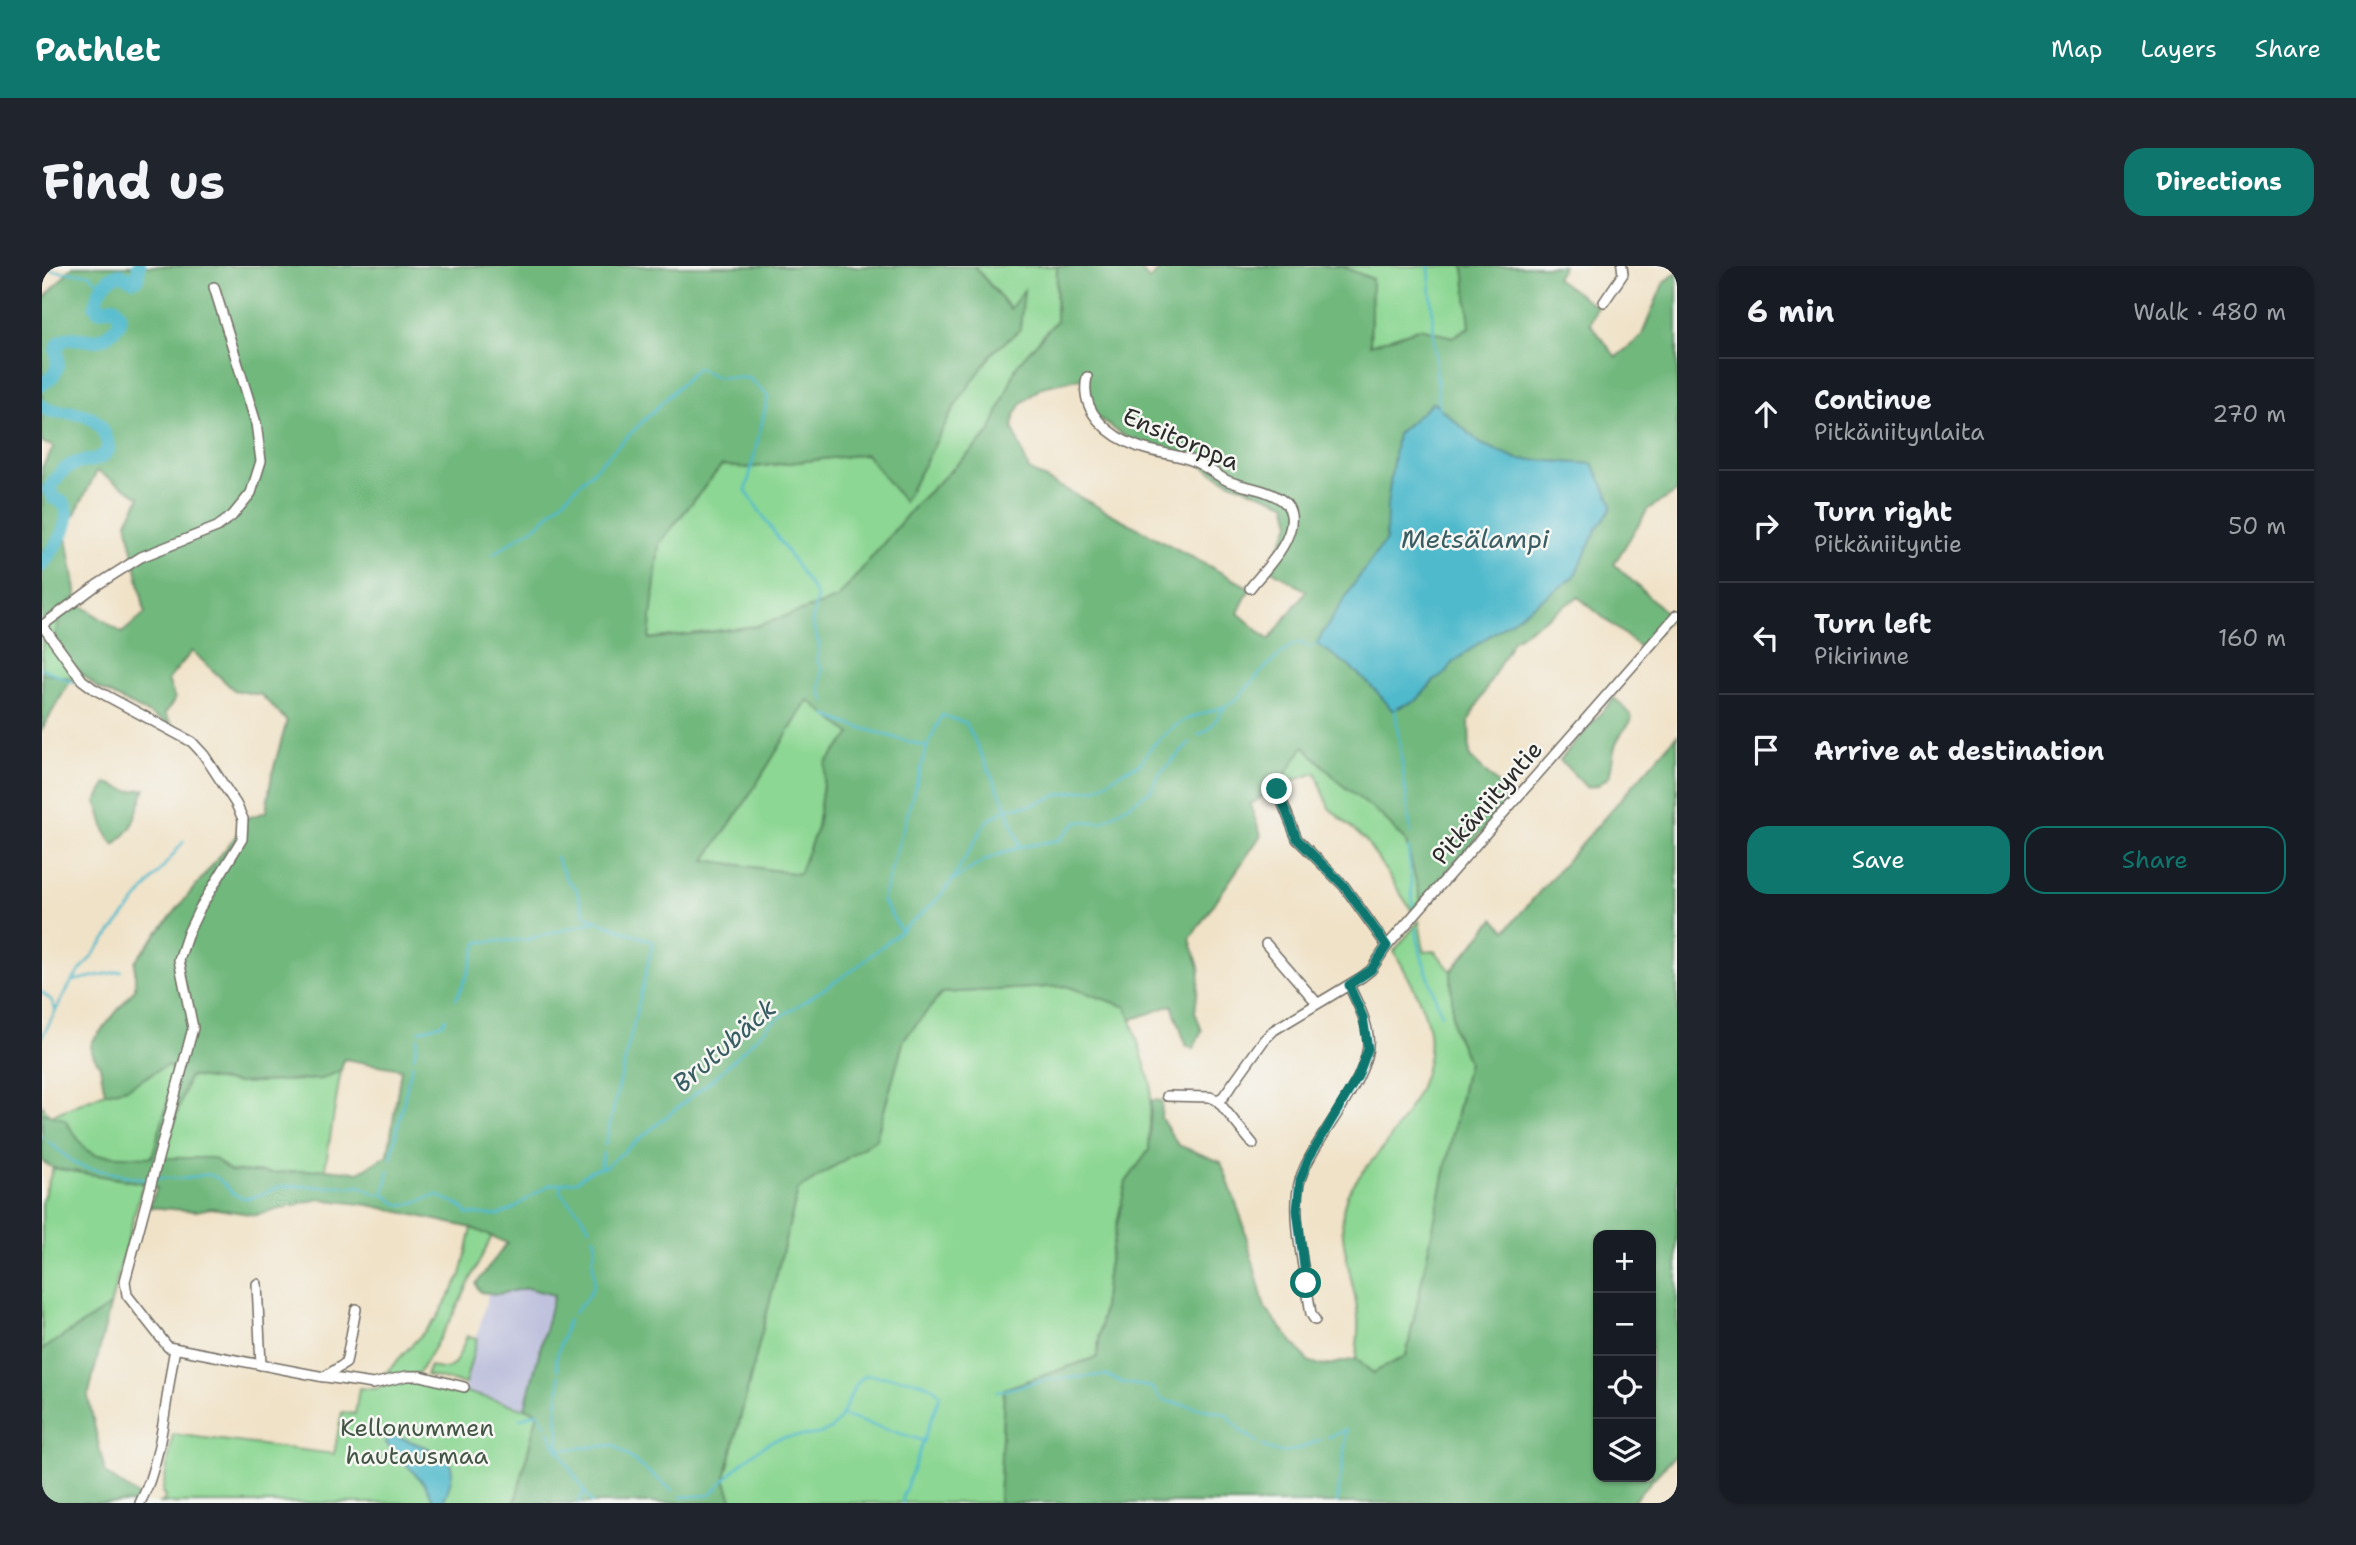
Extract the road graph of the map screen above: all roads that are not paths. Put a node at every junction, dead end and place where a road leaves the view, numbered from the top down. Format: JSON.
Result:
{"nodes":[{"id":1,"x":1622,"y":266,"type":"edge"},
{"id":2,"x":214,"y":287,"type":"dead end"},
{"id":3,"x":1604,"y":302,"type":"dead end"},
{"id":4,"x":1087,"y":377,"type":"dead end"},
{"id":5,"x":1250,"y":587,"type":"dead end"},
{"id":6,"x":1677,"y":615,"type":"edge"},
{"id":7,"x":43,"y":625,"type":"edge"},
{"id":8,"x":1277,"y":789,"type":"dead end"},
{"id":9,"x":1266,"y":944,"type":"dead end"},
{"id":10,"x":1387,"y":946,"type":"junction"},
{"id":11,"x":1349,"y":985,"type":"junction"},
{"id":12,"x":1317,"y":1003,"type":"junction"},
{"id":13,"x":1167,"y":1096,"type":"dead end"},
{"id":14,"x":1217,"y":1100,"type":"junction"},
{"id":15,"x":1253,"y":1144,"type":"dead end"},
{"id":16,"x":257,"y":1284,"type":"dead end"},
{"id":17,"x":356,"y":1309,"type":"dead end"},
{"id":18,"x":1315,"y":1320,"type":"dead end"},
{"id":19,"x":175,"y":1349,"type":"junction"},
{"id":20,"x":261,"y":1365,"type":"junction"},
{"id":21,"x":324,"y":1377,"type":"junction"},
{"id":22,"x":464,"y":1387,"type":"dead end"},
{"id":23,"x":140,"y":1503,"type":"edge"}],
"edges":[{"from":1,"to":3,"type":"street"},
{"from":2,"to":7,"type":"street"},
{"from":4,"to":5,"type":"street","name":"Ensitorppa"},
{"from":6,"to":10,"type":"street","name":"Pitkäniityntie"},
{"from":7,"to":19,"type":"street"},
{"from":8,"to":10,"type":"street"},
{"from":9,"to":12,"type":"street"},
{"from":10,"to":11,"type":"street","name":"Pitkäniityntie"},
{"from":11,"to":12,"type":"street","name":"Pitkäniityntie"},
{"from":11,"to":18,"type":"street"},
{"from":12,"to":14,"type":"street","name":"Pitkäniityntie"},
{"from":13,"to":14,"type":"street"},
{"from":14,"to":15,"type":"street"},
{"from":16,"to":20,"type":"street"},
{"from":17,"to":21,"type":"street"},
{"from":19,"to":20,"type":"street"},
{"from":19,"to":23,"type":"street"},
{"from":20,"to":21,"type":"street"},
{"from":21,"to":22,"type":"street"}]}
